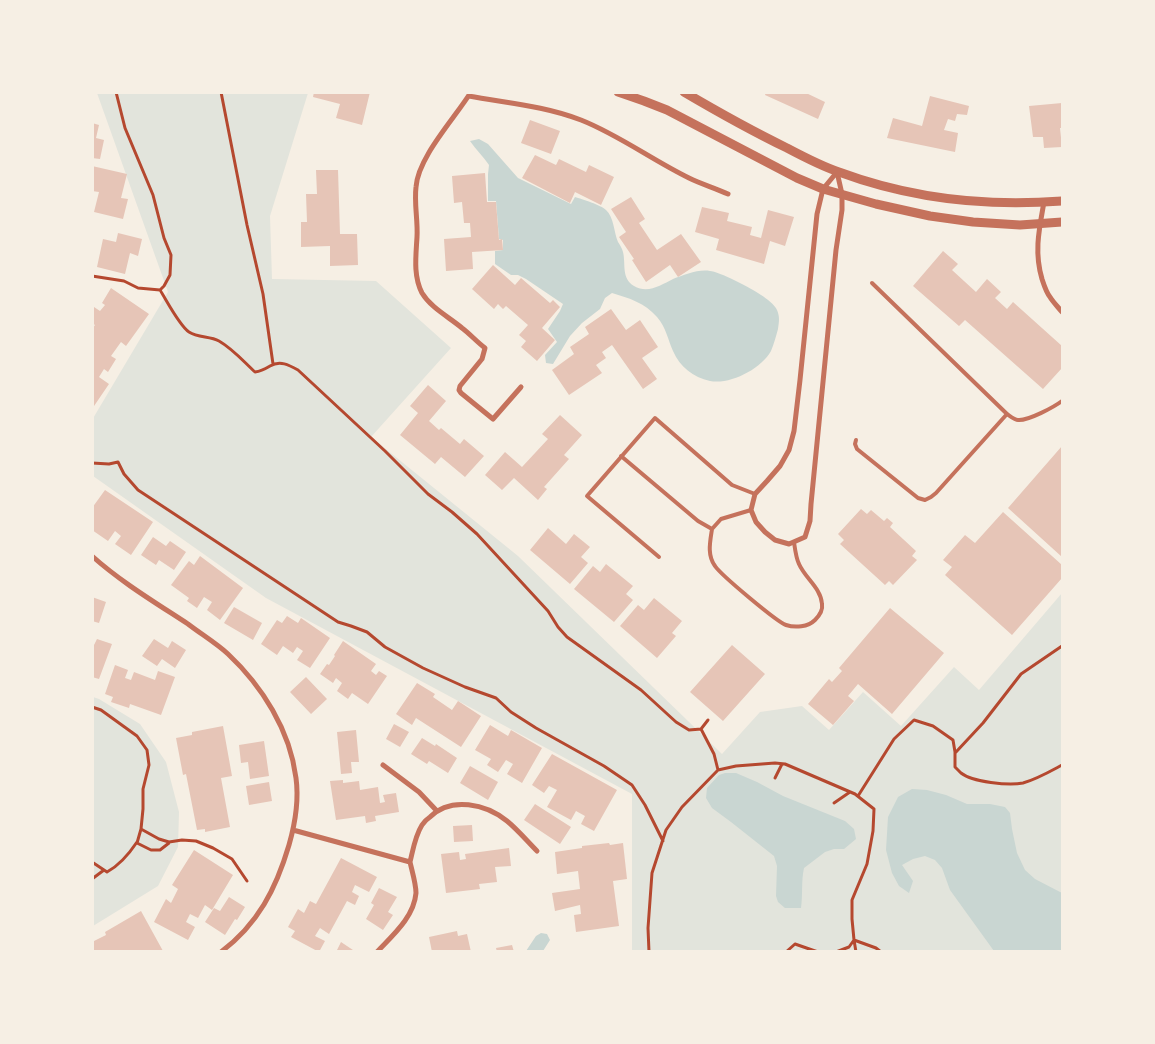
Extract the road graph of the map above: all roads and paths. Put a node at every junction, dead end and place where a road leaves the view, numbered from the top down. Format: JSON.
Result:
{"nodes":[{"id":1,"x":116,"y":92,"type":"edge"},
{"id":2,"x":221,"y":92,"type":"edge"},
{"id":3,"x":618,"y":92,"type":"edge"},
{"id":4,"x":684,"y":92,"type":"edge"},
{"id":5,"x":470,"y":94,"type":"edge"},
{"id":6,"x":837,"y":172,"type":"junction"},
{"id":7,"x":823,"y":189,"type":"junction"},
{"id":8,"x":728,"y":194,"type":"dead end"},
{"id":9,"x":842,"y":194,"type":"junction"},
{"id":10,"x":1062,"y":201,"type":"edge"},
{"id":11,"x":1044,"y":202,"type":"junction"},
{"id":12,"x":1062,"y":222,"type":"edge"},
{"id":13,"x":1040,"y":224,"type":"junction"},
{"id":14,"x":92,"y":276,"type":"edge"},
{"id":15,"x":872,"y":283,"type":"dead end"},
{"id":16,"x":160,"y":290,"type":"junction"},
{"id":17,"x":1062,"y":312,"type":"edge"},
{"id":18,"x":273,"y":364,"type":"junction"},
{"id":19,"x":521,"y":387,"type":"dead end"},
{"id":20,"x":1062,"y":401,"type":"edge"},
{"id":21,"x":1007,"y":414,"type":"junction"},
{"id":22,"x":856,"y":440,"type":"dead end"},
{"id":23,"x":621,"y":456,"type":"junction"},
{"id":24,"x":92,"y":463,"type":"edge"},
{"id":25,"x":754,"y":494,"type":"junction"},
{"id":26,"x":751,"y":510,"type":"junction"},
{"id":27,"x":712,"y":529,"type":"junction"},
{"id":28,"x":794,"y":542,"type":"junction"},
{"id":29,"x":92,"y":556,"type":"edge"},
{"id":30,"x":659,"y":557,"type":"dead end"},
{"id":31,"x":1062,"y":646,"type":"edge"},
{"id":32,"x":92,"y":707,"type":"edge"},
{"id":33,"x":708,"y":720,"type":"dead end"},
{"id":34,"x":701,"y":729,"type":"junction"},
{"id":35,"x":955,"y":752,"type":"junction"},
{"id":36,"x":782,"y":764,"type":"junction"},
{"id":37,"x":384,"y":765,"type":"dead end"},
{"id":38,"x":1062,"y":765,"type":"edge"},
{"id":39,"x":718,"y":770,"type":"junction"},
{"id":40,"x":774,"y":778,"type":"dead end"},
{"id":41,"x":851,"y":792,"type":"junction"},
{"id":42,"x":858,"y":796,"type":"junction"},
{"id":43,"x":834,"y":803,"type":"dead end"},
{"id":44,"x":436,"y":810,"type":"junction"},
{"id":45,"x":141,"y":829,"type":"junction"},
{"id":46,"x":293,"y":830,"type":"junction"},
{"id":47,"x":663,"y":841,"type":"junction"},
{"id":48,"x":137,"y":842,"type":"junction"},
{"id":49,"x":169,"y":842,"type":"junction"},
{"id":50,"x":537,"y":851,"type":"dead end"},
{"id":51,"x":92,"y":862,"type":"edge"},
{"id":52,"x":410,"y":862,"type":"junction"},
{"id":53,"x":104,"y":870,"type":"junction"},
{"id":54,"x":92,"y":879,"type":"edge"},
{"id":55,"x":247,"y":881,"type":"dead end"},
{"id":56,"x":854,"y":940,"type":"junction"},
{"id":57,"x":221,"y":952,"type":"edge"},
{"id":58,"x":377,"y":952,"type":"edge"},
{"id":59,"x":649,"y":952,"type":"edge"},
{"id":60,"x":786,"y":952,"type":"edge"},
{"id":61,"x":818,"y":952,"type":"edge"},
{"id":62,"x":836,"y":952,"type":"edge"},
{"id":63,"x":856,"y":952,"type":"edge"},
{"id":64,"x":881,"y":952,"type":"edge"}],
"edges":[{"from":1,"to":16,"type":"path"},
{"from":2,"to":18,"type":"path"},
{"from":3,"to":7,"type":"street"},
{"from":4,"to":6,"type":"street"},
{"from":5,"to":8,"type":"street"},
{"from":5,"to":19,"type":"street"},
{"from":6,"to":7,"type":"street"},
{"from":6,"to":9,"type":"street"},
{"from":6,"to":11,"type":"street"},
{"from":7,"to":9,"type":"street"},
{"from":7,"to":25,"type":"street"},
{"from":9,"to":13,"type":"street"},
{"from":9,"to":28,"type":"street"},
{"from":10,"to":11,"type":"street"},
{"from":11,"to":13,"type":"street"},
{"from":12,"to":13,"type":"street"},
{"from":13,"to":17,"type":"street"},
{"from":14,"to":16,"type":"path"},
{"from":15,"to":21,"type":"lane"},
{"from":16,"to":18,"type":"path"},
{"from":18,"to":34,"type":"path"},
{"from":20,"to":21,"type":"lane"},
{"from":21,"to":22,"type":"lane"},
{"from":23,"to":25,"type":"lane"},
{"from":23,"to":27,"type":"lane"},
{"from":23,"to":30,"type":"lane"},
{"from":24,"to":47,"type":"path"},
{"from":25,"to":26,"type":"street"},
{"from":26,"to":27,"type":"lane"},
{"from":26,"to":28,"type":"street"},
{"from":27,"to":28,"type":"lane"},
{"from":29,"to":46,"type":"street"},
{"from":31,"to":35,"type":"path"},
{"from":32,"to":45,"type":"path"},
{"from":33,"to":34,"type":"path"},
{"from":34,"to":39,"type":"path"},
{"from":35,"to":38,"type":"path"},
{"from":35,"to":42,"type":"path"},
{"from":36,"to":39,"type":"path"},
{"from":36,"to":40,"type":"path"},
{"from":36,"to":41,"type":"path"},
{"from":37,"to":44,"type":"street"},
{"from":39,"to":47,"type":"path"},
{"from":41,"to":42,"type":"path"},
{"from":41,"to":43,"type":"path"},
{"from":42,"to":56,"type":"path"},
{"from":44,"to":50,"type":"street"},
{"from":44,"to":52,"type":"street"},
{"from":45,"to":48,"type":"path"},
{"from":45,"to":49,"type":"path"},
{"from":46,"to":52,"type":"street"},
{"from":46,"to":57,"type":"street"},
{"from":47,"to":59,"type":"path"},
{"from":48,"to":49,"type":"path"},
{"from":48,"to":53,"type":"path"},
{"from":49,"to":55,"type":"path"},
{"from":51,"to":53,"type":"path"},
{"from":52,"to":58,"type":"street"},
{"from":53,"to":54,"type":"path"},
{"from":56,"to":62,"type":"path"},
{"from":56,"to":63,"type":"path"},
{"from":56,"to":64,"type":"path"},
{"from":60,"to":61,"type":"path"}]}
